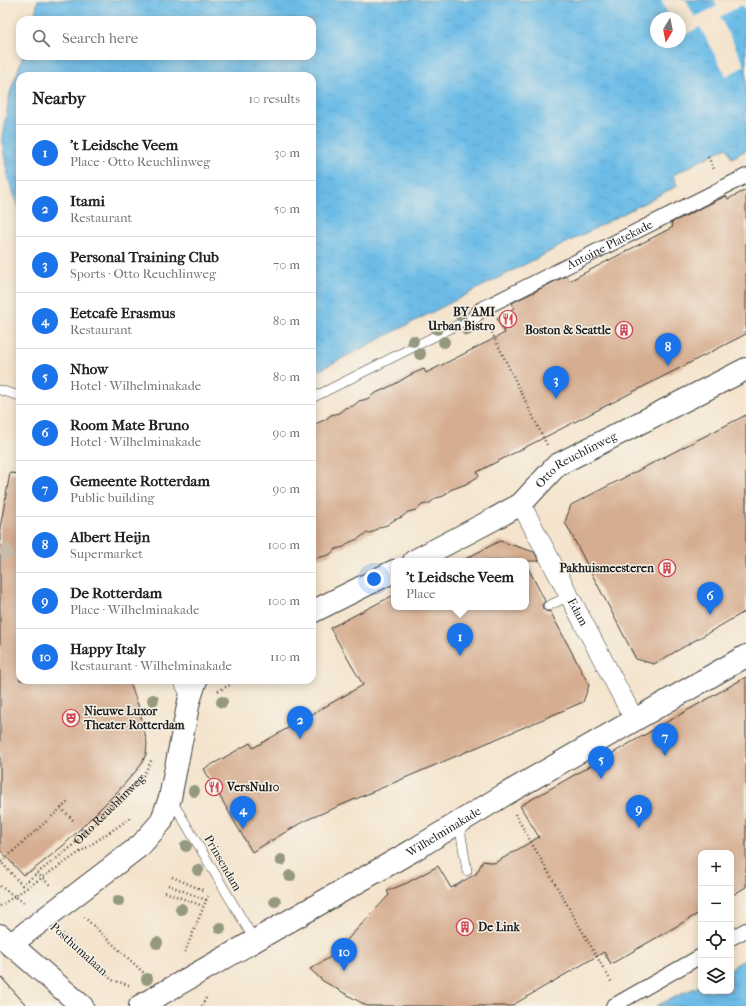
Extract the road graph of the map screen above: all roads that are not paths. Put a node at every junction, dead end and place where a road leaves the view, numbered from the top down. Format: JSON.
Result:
{"nodes":[{"id":1,"x":746,"y":176,"type":"edge"},
{"id":2,"x":478,"y":313,"type":"joint"},
{"id":3,"x":746,"y":369,"type":"edge"},
{"id":4,"x":0,"y":390,"type":"edge"},
{"id":5,"x":16,"y":395,"type":"edge"},
{"id":6,"x":316,"y":396,"type":"edge"},
{"id":7,"x":521,"y":504,"type":"junction"},
{"id":8,"x":420,"y":558,"type":"edge"},
{"id":9,"x":391,"y":572,"type":"edge"},
{"id":10,"x":569,"y":596,"type":"junction"},
{"id":11,"x":548,"y":606,"type":"dead end"},
{"id":12,"x":316,"y":610,"type":"edge"},
{"id":13,"x":746,"y":656,"type":"edge"},
{"id":14,"x":179,"y":684,"type":"edge"},
{"id":15,"x":195,"y":684,"type":"edge"},
{"id":16,"x":189,"y":702,"type":"junction"},
{"id":17,"x":634,"y":721,"type":"junction"},
{"id":18,"x":170,"y":798,"type":"junction"},
{"id":19,"x":459,"y":823,"type":"junction"},
{"id":20,"x":466,"y":871,"type":"dead end"},
{"id":21,"x":746,"y":930,"type":"edge"},
{"id":22,"x":734,"y":936,"type":"edge"},
{"id":23,"x":255,"y":941,"type":"junction"},
{"id":24,"x":3,"y":944,"type":"edge"},
{"id":25,"x":698,"y":958,"type":"edge"},
{"id":26,"x":152,"y":999,"type":"edge"},
{"id":27,"x":618,"y":1004,"type":"edge"},
{"id":28,"x":82,"y":1006,"type":"edge"}],
"edges":[{"from":1,"to":2,"type":"street","name":"Antoine Platekade"},
{"from":2,"to":6,"type":"lane"},
{"from":3,"to":7,"type":"street","name":"Otto Reuchlinweg"},
{"from":4,"to":5,"type":"lane"},
{"from":7,"to":8,"type":"street","name":"Otto Reuchlinweg"},
{"from":7,"to":10,"type":"street","name":"Edam"},
{"from":9,"to":12,"type":"street"},
{"from":10,"to":11,"type":"lane"},
{"from":10,"to":17,"type":"street","name":"Edam"},
{"from":13,"to":17,"type":"street","name":"Wilhelminakade"},
{"from":14,"to":16,"type":"lane"},
{"from":15,"to":16,"type":"street"},
{"from":16,"to":18,"type":"street"},
{"from":17,"to":19,"type":"street","name":"Wilhelminakade"},
{"from":18,"to":23,"type":"lane","name":"Prinsendam"},
{"from":18,"to":24,"type":"street"},
{"from":19,"to":20,"type":"lane"},
{"from":19,"to":23,"type":"street","name":"Wilhelminakade"},
{"from":21,"to":22,"type":"street"},
{"from":23,"to":26,"type":"street","name":"Wilhelminakade"},
{"from":24,"to":28,"type":"street"},
{"from":25,"to":27,"type":"street"}]}
